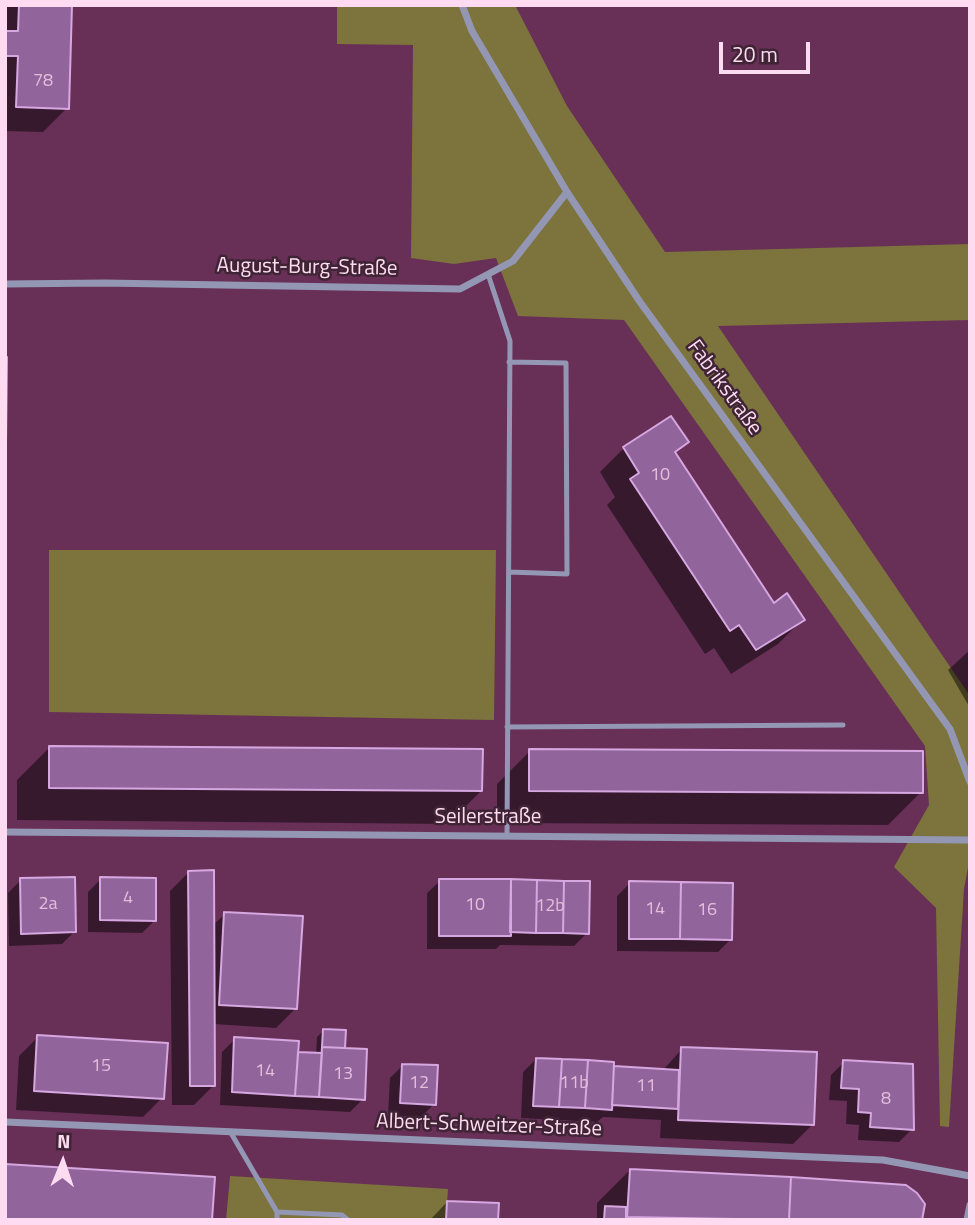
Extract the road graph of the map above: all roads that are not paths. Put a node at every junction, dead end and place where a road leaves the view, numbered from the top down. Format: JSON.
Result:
{"nodes":[{"id":1,"x":461,"y":5,"type":"edge"},
{"id":2,"x":567,"y":192,"type":"junction"},
{"id":3,"x":488,"y":274,"type":"junction"},
{"id":4,"x":5,"y":284,"type":"edge"},
{"id":5,"x":509,"y":362,"type":"junction"},
{"id":6,"x":509,"y":572,"type":"junction"},
{"id":7,"x":843,"y":725,"type":"dead end"},
{"id":8,"x":508,"y":727,"type":"junction"},
{"id":9,"x":970,"y":782,"type":"edge"},
{"id":10,"x":5,"y":832,"type":"edge"},
{"id":11,"x":507,"y":836,"type":"junction"},
{"id":12,"x":970,"y":840,"type":"edge"},
{"id":13,"x":5,"y":1122,"type":"edge"},
{"id":14,"x":231,"y":1133,"type":"junction"},
{"id":15,"x":970,"y":1175,"type":"edge"},
{"id":16,"x":970,"y":1205,"type":"edge"},
{"id":17,"x":277,"y":1212,"type":"junction"},
{"id":18,"x":277,"y":1220,"type":"edge"},
{"id":19,"x":348,"y":1220,"type":"edge"},
{"id":20,"x":967,"y":1220,"type":"edge"}],
"edges":[{"from":1,"to":2,"type":"street","name":"Fabrikstraße"},
{"from":2,"to":3,"type":"street","name":"August-Burg-Straße"},
{"from":2,"to":9,"type":"street","name":"Fabrikstraße"},
{"from":3,"to":4,"type":"street","name":"August-Burg-Straße"},
{"from":3,"to":5,"type":"lane"},
{"from":5,"to":6,"type":"lane"},
{"from":5,"to":6,"type":"lane"},
{"from":6,"to":8,"type":"lane"},
{"from":7,"to":8,"type":"lane"},
{"from":8,"to":11,"type":"lane"},
{"from":10,"to":11,"type":"street","name":"Seilerstraße"},
{"from":11,"to":12,"type":"street","name":"Seilerstraße"},
{"from":13,"to":14,"type":"street","name":"Albert-Schweitzer-Straße"},
{"from":14,"to":15,"type":"street","name":"Albert-Schweitzer-Straße"},
{"from":14,"to":17,"type":"lane"},
{"from":16,"to":20,"type":"street"},
{"from":17,"to":18,"type":"lane"},
{"from":17,"to":19,"type":"lane"}]}
